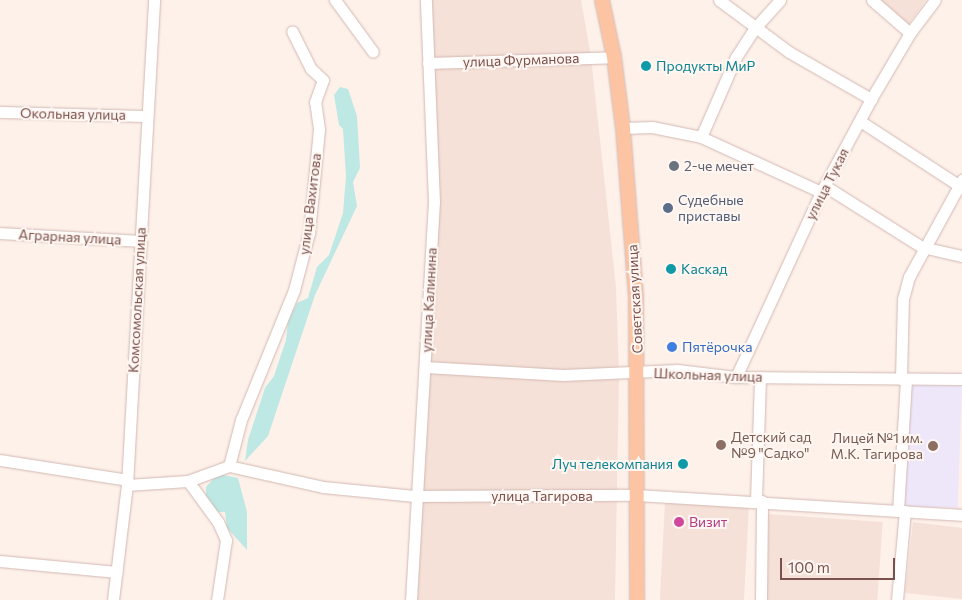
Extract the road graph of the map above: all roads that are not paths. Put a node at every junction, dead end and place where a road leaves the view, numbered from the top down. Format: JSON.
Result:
{"nodes":[{"id":1,"x":154,"y":0,"type":"edge"},
{"id":2,"x":335,"y":0,"type":"edge"},
{"id":3,"x":426,"y":0,"type":"edge"},
{"id":4,"x":602,"y":0,"type":"edge"},
{"id":5,"x":719,"y":0,"type":"edge"},
{"id":6,"x":780,"y":0,"type":"edge"},
{"id":7,"x":872,"y":0,"type":"edge"},
{"id":8,"x":935,"y":0,"type":"edge"},
{"id":9,"x":754,"y":28,"type":"junction"},
{"id":10,"x":292,"y":31,"type":"dead end"},
{"id":11,"x":910,"y":33,"type":"junction"},
{"id":12,"x":373,"y":52,"type":"dead end"},
{"id":13,"x":614,"y":57,"type":"junction"},
{"id":14,"x":428,"y":63,"type":"junction"},
{"id":15,"x":871,"y":99,"type":"junction"},
{"id":16,"x":0,"y":112,"type":"edge"},
{"id":17,"x":146,"y":116,"type":"junction"},
{"id":18,"x":860,"y":121,"type":"junction"},
{"id":19,"x":623,"y":128,"type":"junction"},
{"id":20,"x":701,"y":137,"type":"junction"},
{"id":21,"x":960,"y":183,"type":"edge"},
{"id":22,"x":823,"y":189,"type":"junction"},
{"id":23,"x":0,"y":233,"type":"edge"},
{"id":24,"x":141,"y":241,"type":"junction"},
{"id":25,"x":922,"y":247,"type":"junction"},
{"id":26,"x":962,"y":256,"type":"edge"},
{"id":27,"x":425,"y":367,"type":"junction"},
{"id":28,"x":638,"y":373,"type":"junction"},
{"id":29,"x":736,"y":377,"type":"junction"},
{"id":30,"x":760,"y":377,"type":"junction"},
{"id":31,"x":903,"y":379,"type":"junction"},
{"id":32,"x":962,"y":380,"type":"edge"},
{"id":33,"x":0,"y":460,"type":"edge"},
{"id":34,"x":228,"y":466,"type":"junction"},
{"id":35,"x":188,"y":481,"type":"junction"},
{"id":36,"x":127,"y":482,"type":"junction"},
{"id":37,"x":638,"y":495,"type":"junction"},
{"id":38,"x":415,"y":496,"type":"junction"},
{"id":39,"x":759,"y":500,"type":"junction"},
{"id":40,"x":902,"y":511,"type":"junction"},
{"id":41,"x":962,"y":515,"type":"edge"},
{"id":42,"x":0,"y":561,"type":"edge"},
{"id":43,"x":116,"y":572,"type":"junction"},
{"id":44,"x":113,"y":600,"type":"edge"},
{"id":45,"x":217,"y":600,"type":"edge"},
{"id":46,"x":411,"y":600,"type":"edge"},
{"id":47,"x":637,"y":600,"type":"edge"},
{"id":48,"x":762,"y":600,"type":"edge"},
{"id":49,"x":897,"y":600,"type":"edge"}],
"edges":[{"from":1,"to":17,"type":"street","name":"Комсомольская улица"},
{"from":2,"to":12,"type":"street"},
{"from":3,"to":14,"type":"street","name":"улица Калинина"},
{"from":4,"to":13,"type":"main road","name":"Советская улица"},
{"from":5,"to":9,"type":"street"},
{"from":6,"to":9,"type":"street"},
{"from":7,"to":11,"type":"street"},
{"from":8,"to":11,"type":"street","name":"улица Тукая"},
{"from":9,"to":15,"type":"street"},
{"from":9,"to":20,"type":"street"},
{"from":10,"to":34,"type":"street","name":"улица Вахитова"},
{"from":11,"to":15,"type":"street","name":"улица Тукая"},
{"from":13,"to":14,"type":"street","name":"улица Фурманова"},
{"from":13,"to":19,"type":"main road","name":"Советская улица"},
{"from":14,"to":27,"type":"street","name":"улица Калинина"},
{"from":15,"to":18,"type":"street","name":"улица Тукая"},
{"from":16,"to":17,"type":"street","name":"Окольная улица"},
{"from":17,"to":24,"type":"street","name":"Комсомольская улица"},
{"from":18,"to":21,"type":"street"},
{"from":18,"to":22,"type":"street","name":"улица Тукая"},
{"from":19,"to":20,"type":"street"},
{"from":19,"to":28,"type":"main road","name":"Советская улица"},
{"from":20,"to":22,"type":"street"},
{"from":21,"to":25,"type":"street"},
{"from":22,"to":25,"type":"street"},
{"from":22,"to":29,"type":"street","name":"улица Тукая"},
{"from":23,"to":24,"type":"street","name":"Аграрная улица"},
{"from":24,"to":36,"type":"street","name":"Комсомольская улица"},
{"from":25,"to":26,"type":"street"},
{"from":25,"to":31,"type":"street"},
{"from":27,"to":28,"type":"street","name":"Школьная улица"},
{"from":27,"to":38,"type":"street","name":"улица Калинина"},
{"from":28,"to":29,"type":"street","name":"Школьная улица"},
{"from":28,"to":37,"type":"main road","name":"Советская улица"},
{"from":29,"to":30,"type":"street","name":"Школьная улица"},
{"from":30,"to":31,"type":"street","name":"Школьная улица"},
{"from":30,"to":39,"type":"street"},
{"from":31,"to":32,"type":"street","name":"Школьная улица"},
{"from":31,"to":40,"type":"street"},
{"from":33,"to":36,"type":"street"},
{"from":34,"to":35,"type":"street"},
{"from":34,"to":38,"type":"street","name":"улица Тагирова"},
{"from":35,"to":36,"type":"street"},
{"from":35,"to":45,"type":"street"},
{"from":36,"to":43,"type":"street","name":"Комсомольская улица"},
{"from":37,"to":38,"type":"street","name":"улица Тагирова"},
{"from":37,"to":39,"type":"street","name":"улица Тагирова"},
{"from":37,"to":47,"type":"main road","name":"Советская улица"},
{"from":38,"to":46,"type":"street","name":"улица Калинина"},
{"from":39,"to":40,"type":"street","name":"улица Тагирова"},
{"from":39,"to":48,"type":"street"},
{"from":40,"to":41,"type":"street","name":"улица Тагирова"},
{"from":40,"to":49,"type":"street"},
{"from":42,"to":43,"type":"street"},
{"from":43,"to":44,"type":"street","name":"Комсомольская улица"}]}
